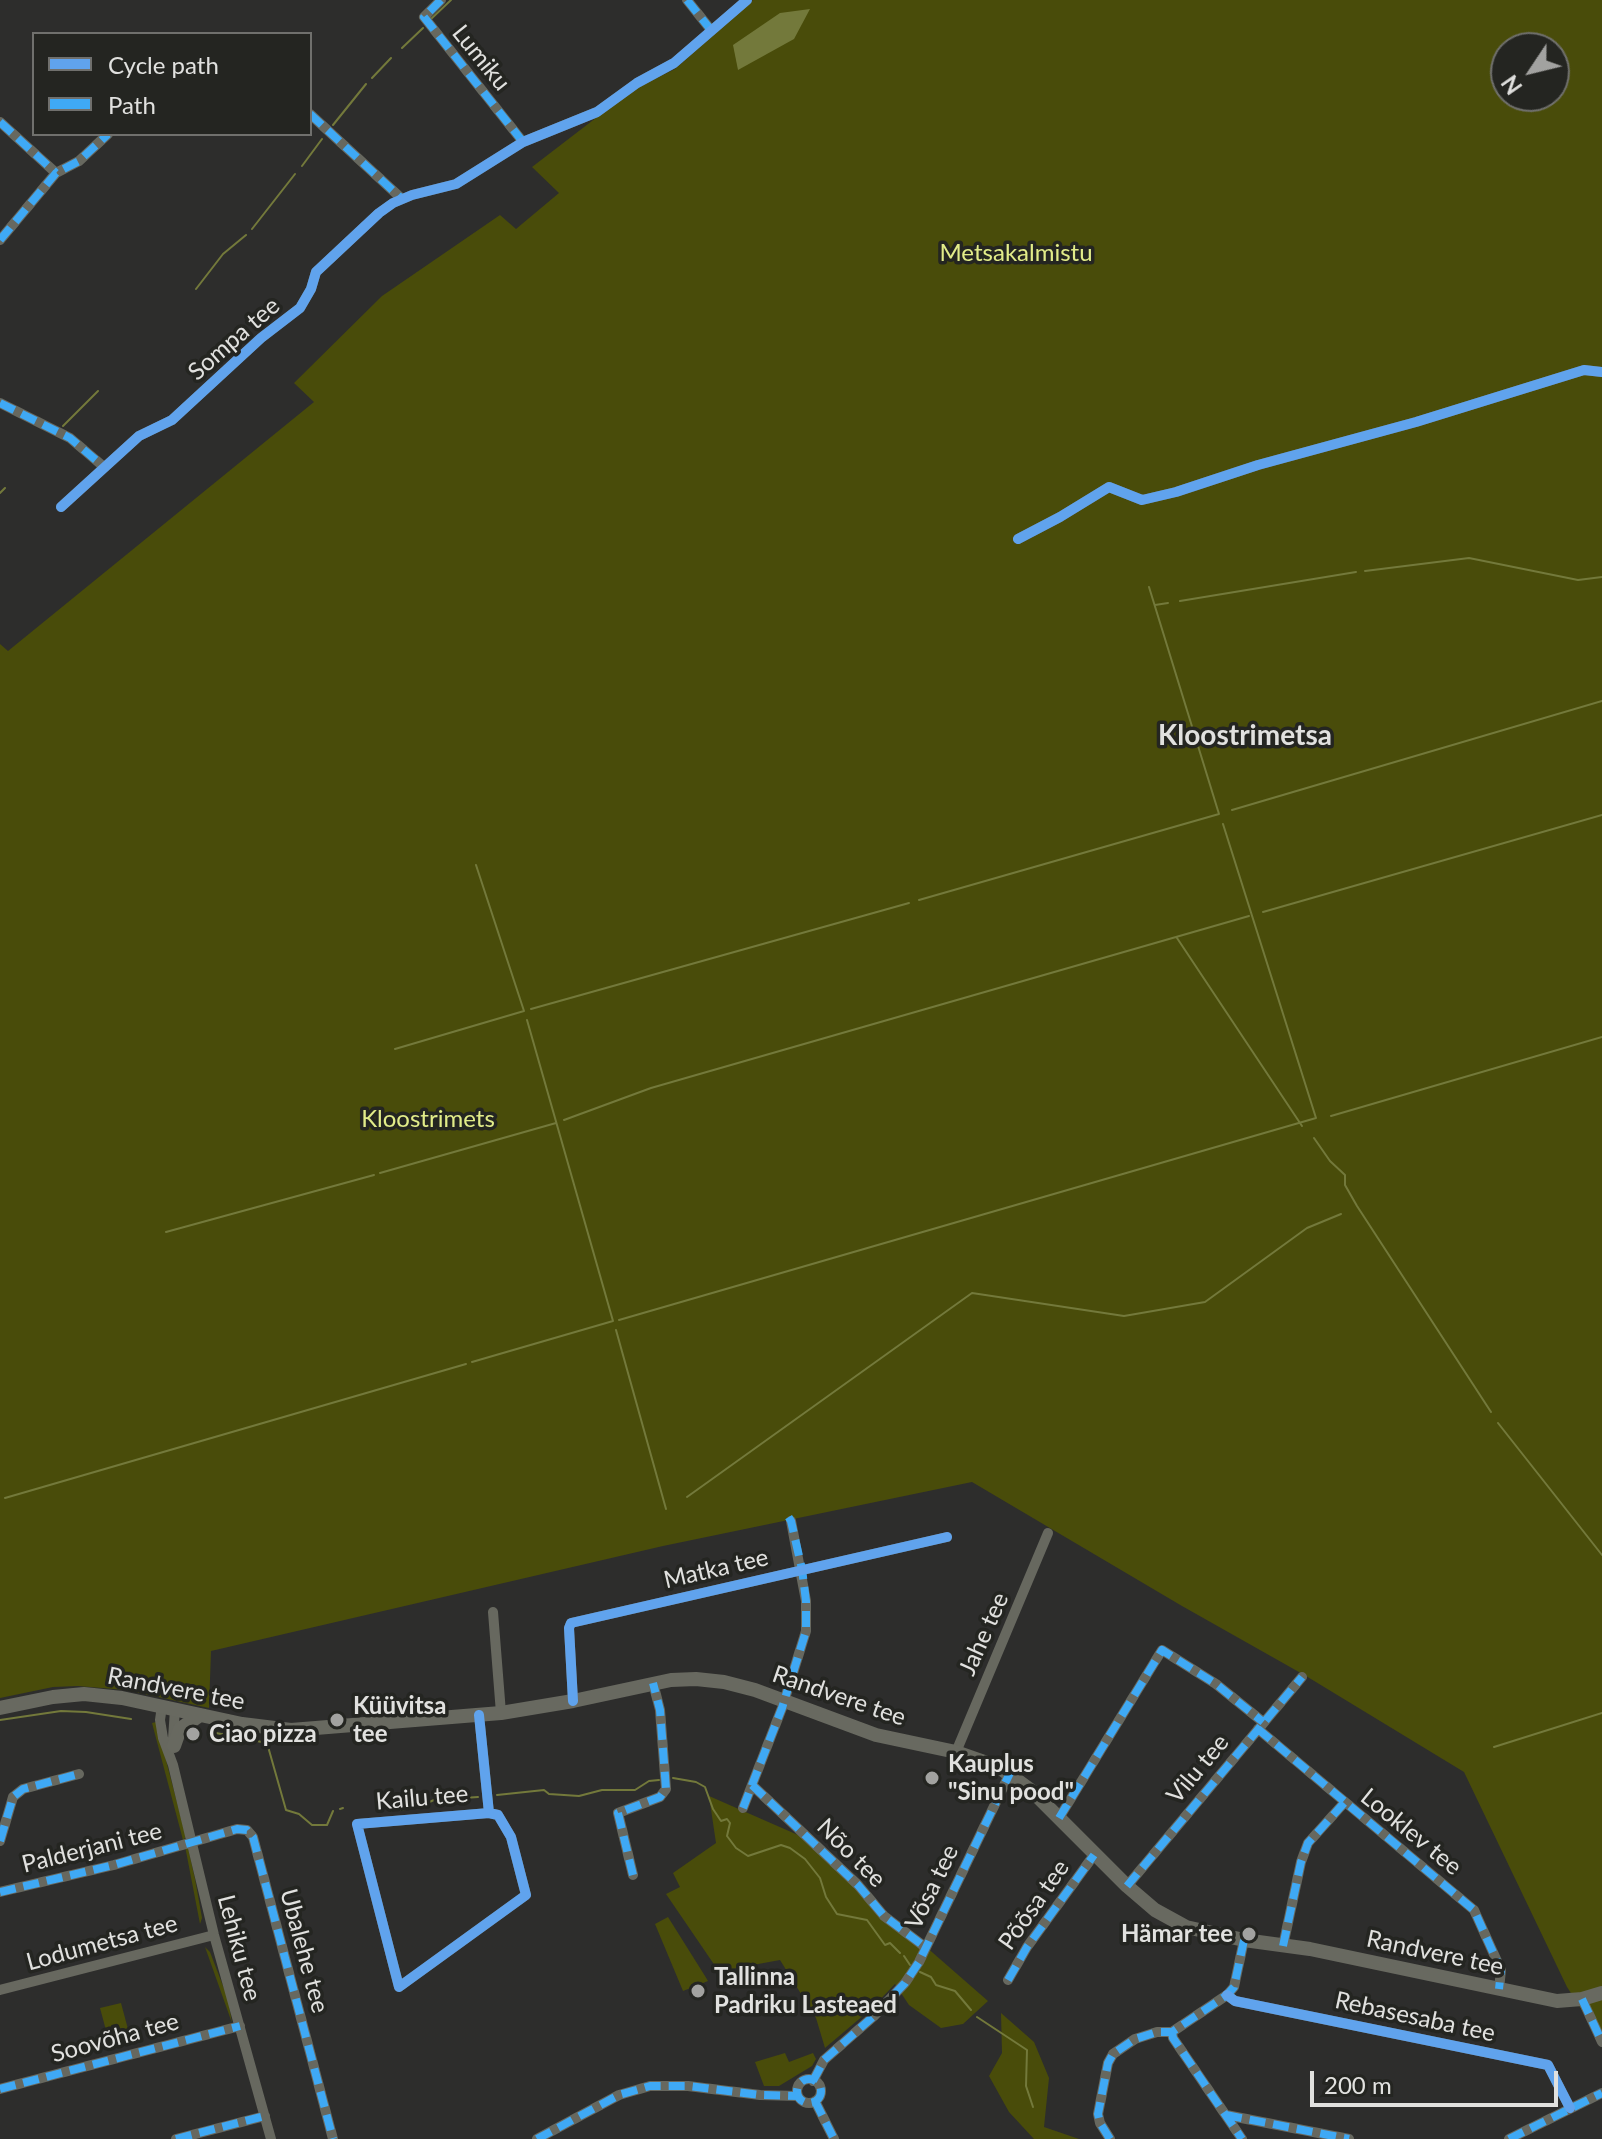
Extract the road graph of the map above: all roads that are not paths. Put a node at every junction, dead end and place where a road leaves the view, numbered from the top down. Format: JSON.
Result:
{"nodes":[{"id":1,"x":441,"y":0,"type":"edge"},
{"id":2,"x":687,"y":0,"type":"edge"},
{"id":3,"x":747,"y":0,"type":"edge"},
{"id":4,"x":711,"y":30,"type":"junction"},
{"id":5,"x":312,"y":116,"type":"edge"},
{"id":6,"x":0,"y":122,"type":"edge"},
{"id":7,"x":106,"y":136,"type":"edge"},
{"id":8,"x":523,"y":142,"type":"junction"},
{"id":9,"x":56,"y":173,"type":"junction"},
{"id":10,"x":402,"y":199,"type":"junction"},
{"id":11,"x":0,"y":240,"type":"edge"},
{"id":12,"x":1602,"y":372,"type":"edge"},
{"id":13,"x":0,"y":403,"type":"edge"},
{"id":14,"x":104,"y":467,"type":"junction"},
{"id":15,"x":61,"y":507,"type":"dead end"},
{"id":16,"x":1018,"y":539,"type":"dead end"},
{"id":17,"x":791,"y":1521,"type":"dead end"},
{"id":18,"x":1048,"y":1533,"type":"dead end"},
{"id":19,"x":947,"y":1537,"type":"dead end"},
{"id":20,"x":802,"y":1569,"type":"junction"},
{"id":21,"x":493,"y":1612,"type":"dead end"},
{"id":22,"x":1302,"y":1677,"type":"dead end"},
{"id":23,"x":653,"y":1683,"type":"junction"},
{"id":24,"x":573,"y":1701,"type":"junction"},
{"id":25,"x":783,"y":1701,"type":"junction"},
{"id":26,"x":0,"y":1708,"type":"edge"},
{"id":27,"x":168,"y":1708,"type":"junction"},
{"id":28,"x":501,"y":1713,"type":"junction"},
{"id":29,"x":200,"y":1715,"type":"junction"},
{"id":30,"x":479,"y":1715,"type":"junction"},
{"id":31,"x":1260,"y":1726,"type":"junction"},
{"id":32,"x":174,"y":1746,"type":"junction"},
{"id":33,"x":956,"y":1752,"type":"junction"},
{"id":34,"x":173,"y":1765,"type":"junction"},
{"id":35,"x":1010,"y":1773,"type":"junction"},
{"id":36,"x":79,"y":1774,"type":"dead end"},
{"id":37,"x":752,"y":1785,"type":"junction"},
{"id":38,"x":1344,"y":1803,"type":"junction"},
{"id":39,"x":743,"y":1808,"type":"dead end"},
{"id":40,"x":489,"y":1813,"type":"junction"},
{"id":41,"x":1059,"y":1818,"type":"junction"},
{"id":42,"x":0,"y":1841,"type":"edge"},
{"id":43,"x":192,"y":1842,"type":"junction"},
{"id":44,"x":1094,"y":1855,"type":"junction"},
{"id":45,"x":633,"y":1875,"type":"dead end"},
{"id":46,"x":1127,"y":1886,"type":"junction"},
{"id":47,"x":0,"y":1892,"type":"edge"},
{"id":48,"x":214,"y":1935,"type":"junction"},
{"id":49,"x":1244,"y":1940,"type":"junction"},
{"id":50,"x":1283,"y":1946,"type":"junction"},
{"id":51,"x":925,"y":1947,"type":"junction"},
{"id":52,"x":1008,"y":1980,"type":"dead end"},
{"id":53,"x":1499,"y":1989,"type":"junction"},
{"id":54,"x":0,"y":1990,"type":"edge"},
{"id":55,"x":1602,"y":1993,"type":"edge"},
{"id":56,"x":1227,"y":1995,"type":"junction"},
{"id":57,"x":1582,"y":1999,"type":"junction"},
{"id":58,"x":240,"y":2026,"type":"junction"},
{"id":59,"x":1172,"y":2032,"type":"junction"},
{"id":60,"x":1602,"y":2042,"type":"edge"},
{"id":61,"x":813,"y":2081,"type":"junction"},
{"id":62,"x":0,"y":2089,"type":"edge"},
{"id":63,"x":1602,"y":2093,"type":"edge"},
{"id":64,"x":798,"y":2096,"type":"junction"},
{"id":65,"x":815,"y":2101,"type":"junction"},
{"id":66,"x":1570,"y":2108,"type":"junction"},
{"id":67,"x":1226,"y":2115,"type":"junction"},
{"id":68,"x":265,"y":2116,"type":"junction"},
{"id":69,"x":176,"y":2139,"type":"edge"},
{"id":70,"x":271,"y":2139,"type":"edge"},
{"id":71,"x":333,"y":2139,"type":"edge"},
{"id":72,"x":537,"y":2139,"type":"edge"},
{"id":73,"x":834,"y":2139,"type":"edge"},
{"id":74,"x":1110,"y":2139,"type":"edge"},
{"id":75,"x":1242,"y":2139,"type":"edge"},
{"id":76,"x":1349,"y":2139,"type":"edge"},
{"id":77,"x":1509,"y":2139,"type":"edge"}],
"edges":[{"from":1,"to":8,"type":"street","name":"Lumiku"},
{"from":2,"to":4,"type":"street"},
{"from":3,"to":4,"type":"street","name":"Sompa tee"},
{"from":4,"to":8,"type":"street","name":"Sompa tee"},
{"from":5,"to":10,"type":"street"},
{"from":6,"to":9,"type":"street"},
{"from":7,"to":9,"type":"street"},
{"from":8,"to":10,"type":"street","name":"Sompa tee"},
{"from":9,"to":11,"type":"street"},
{"from":10,"to":14,"type":"street","name":"Sompa tee"},
{"from":12,"to":16,"type":"street"},
{"from":13,"to":14,"type":"street"},
{"from":14,"to":15,"type":"street","name":"Sompa tee"},
{"from":17,"to":20,"type":"street"},
{"from":18,"to":33,"type":"street","name":"Jahe tee"},
{"from":19,"to":20,"type":"street","name":"Matka tee"},
{"from":20,"to":24,"type":"street","name":"Matka tee"},
{"from":20,"to":25,"type":"street"},
{"from":21,"to":28,"type":"street"},
{"from":22,"to":31,"type":"street","name":"Vilu tee"},
{"from":23,"to":24,"type":"main road","name":"Randvere tee"},
{"from":23,"to":25,"type":"main road","name":"Randvere tee"},
{"from":23,"to":45,"type":"street"},
{"from":24,"to":28,"type":"main road","name":"Randvere tee"},
{"from":25,"to":33,"type":"main road","name":"Randvere tee"},
{"from":25,"to":37,"type":"street"},
{"from":26,"to":27,"type":"main road","name":"Randvere tee"},
{"from":27,"to":29,"type":"main road","name":"Randvere tee"},
{"from":27,"to":32,"type":"street","name":"Lehiku tee"},
{"from":27,"to":34,"type":"street","name":"Lehiku tee"},
{"from":28,"to":30,"type":"main road","name":"Randvere tee"},
{"from":29,"to":30,"type":"main road","name":"Randvere tee"},
{"from":29,"to":32,"type":"main road"},
{"from":30,"to":40,"type":"street","name":"Kailu tee"},
{"from":31,"to":38,"type":"street","name":"Looklev tee"},
{"from":31,"to":41,"type":"street","name":"Looklev tee"},
{"from":31,"to":46,"type":"street","name":"Vilu tee"},
{"from":32,"to":34,"type":"street","name":"Lehiku tee"},
{"from":33,"to":35,"type":"main road","name":"Randvere tee"},
{"from":34,"to":43,"type":"street","name":"Lehiku tee"},
{"from":35,"to":41,"type":"main road","name":"Randvere tee"},
{"from":35,"to":51,"type":"street","name":"Võsa tee"},
{"from":36,"to":42,"type":"street","name":"Palderjani tee"},
{"from":37,"to":39,"type":"street"},
{"from":37,"to":51,"type":"street","name":"Nõo tee"},
{"from":38,"to":50,"type":"street"},
{"from":38,"to":53,"type":"street","name":"Looklev tee"},
{"from":40,"to":40,"type":"street","name":"Kailu tee"},
{"from":41,"to":44,"type":"main road","name":"Randvere tee"},
{"from":43,"to":47,"type":"street","name":"Palderjani tee"},
{"from":43,"to":48,"type":"street","name":"Lehiku tee"},
{"from":43,"to":71,"type":"street","name":"Ubalehe tee"},
{"from":44,"to":46,"type":"main road","name":"Randvere tee"},
{"from":44,"to":52,"type":"street","name":"Põõsa tee"},
{"from":46,"to":49,"type":"main road","name":"Randvere tee"},
{"from":48,"to":54,"type":"street","name":"Lodumetsa tee"},
{"from":48,"to":58,"type":"street","name":"Lehiku tee"},
{"from":49,"to":50,"type":"main road","name":"Randvere tee"},
{"from":49,"to":56,"type":"street"},
{"from":50,"to":53,"type":"main road","name":"Randvere tee"},
{"from":51,"to":61,"type":"street","name":"Võsa tee"},
{"from":53,"to":57,"type":"main road","name":"Randvere tee"},
{"from":55,"to":57,"type":"main road","name":"Randvere tee"},
{"from":56,"to":59,"type":"street"},
{"from":56,"to":66,"type":"street","name":"Rebasesaba tee"},
{"from":57,"to":60,"type":"street"},
{"from":58,"to":62,"type":"street","name":"Soovõha tee"},
{"from":58,"to":68,"type":"street","name":"Lehiku tee"},
{"from":59,"to":67,"type":"street"},
{"from":59,"to":74,"type":"street"},
{"from":61,"to":64,"type":"street"},
{"from":61,"to":65,"type":"street"},
{"from":63,"to":66,"type":"street"},
{"from":64,"to":65,"type":"street"},
{"from":64,"to":72,"type":"street"},
{"from":65,"to":73,"type":"street"},
{"from":66,"to":77,"type":"street"},
{"from":67,"to":75,"type":"street"},
{"from":67,"to":76,"type":"street"},
{"from":68,"to":69,"type":"street"},
{"from":68,"to":70,"type":"street","name":"Lehiku tee"}]}
